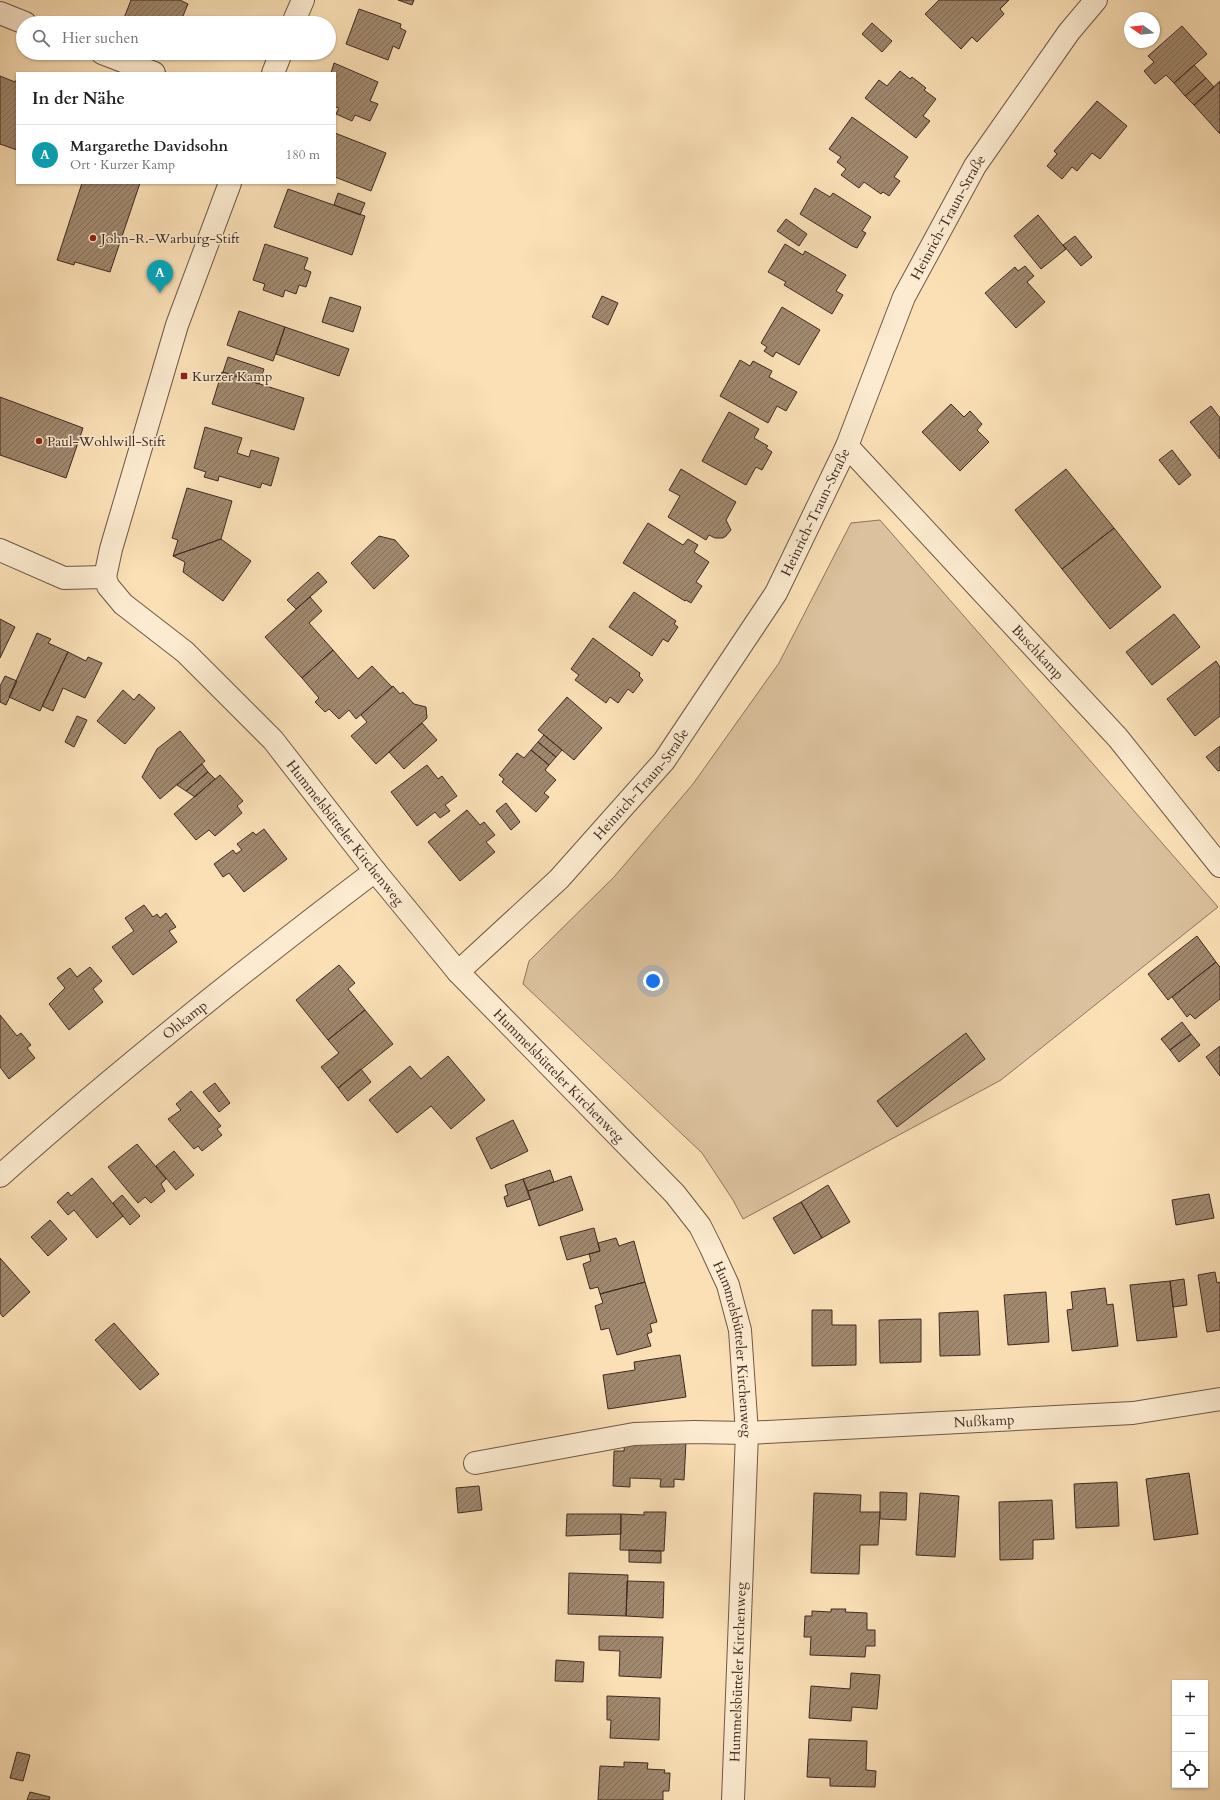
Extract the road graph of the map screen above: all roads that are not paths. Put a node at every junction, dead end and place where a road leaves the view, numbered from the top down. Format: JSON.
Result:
{"nodes":[{"id":1,"x":303,"y":0,"type":"edge"},
{"id":2,"x":1096,"y":0,"type":"edge"},
{"id":3,"x":0,"y":13,"type":"edge"},
{"id":4,"x":296,"y":16,"type":"edge"},
{"id":5,"x":16,"y":19,"type":"edge"},
{"id":6,"x":120,"y":60,"type":"edge"},
{"id":7,"x":278,"y":60,"type":"edge"},
{"id":8,"x":151,"y":72,"type":"edge"},
{"id":9,"x":272,"y":72,"type":"edge"},
{"id":10,"x":230,"y":184,"type":"edge"},
{"id":11,"x":847,"y":446,"type":"junction"},
{"id":12,"x":0,"y":550,"type":"edge"},
{"id":13,"x":105,"y":577,"type":"junction"},
{"id":14,"x":1220,"y":866,"type":"edge"},
{"id":15,"x":375,"y":871,"type":"junction"},
{"id":16,"x":458,"y":972,"type":"junction"},
{"id":17,"x":0,"y":1176,"type":"edge"},
{"id":18,"x":1220,"y":1399,"type":"edge"},
{"id":19,"x":747,"y":1433,"type":"junction"},
{"id":20,"x":475,"y":1463,"type":"dead end"},
{"id":21,"x":733,"y":1800,"type":"edge"}],
"edges":[{"from":1,"to":4,"type":"street"},
{"from":2,"to":11,"type":"street","name":"Heinrich-Traun-Straße"},
{"from":3,"to":5,"type":"street"},
{"from":6,"to":8,"type":"street"},
{"from":7,"to":9,"type":"street"},
{"from":10,"to":13,"type":"street"},
{"from":11,"to":14,"type":"street","name":"Buschkamp"},
{"from":11,"to":16,"type":"street","name":"Heinrich-Traun-Straße"},
{"from":12,"to":13,"type":"street"},
{"from":13,"to":15,"type":"street","name":"Hummelsbütteler Kirchenweg"},
{"from":15,"to":16,"type":"street","name":"Hummelsbütteler Kirchenweg"},
{"from":15,"to":17,"type":"street","name":"Ohkamp"},
{"from":16,"to":19,"type":"street","name":"Hummelsbütteler Kirchenweg"},
{"from":18,"to":19,"type":"street","name":"Nußkamp"},
{"from":19,"to":20,"type":"street","name":"Nußkamp"},
{"from":19,"to":21,"type":"street","name":"Hummelsbütteler Kirchenweg"}]}
